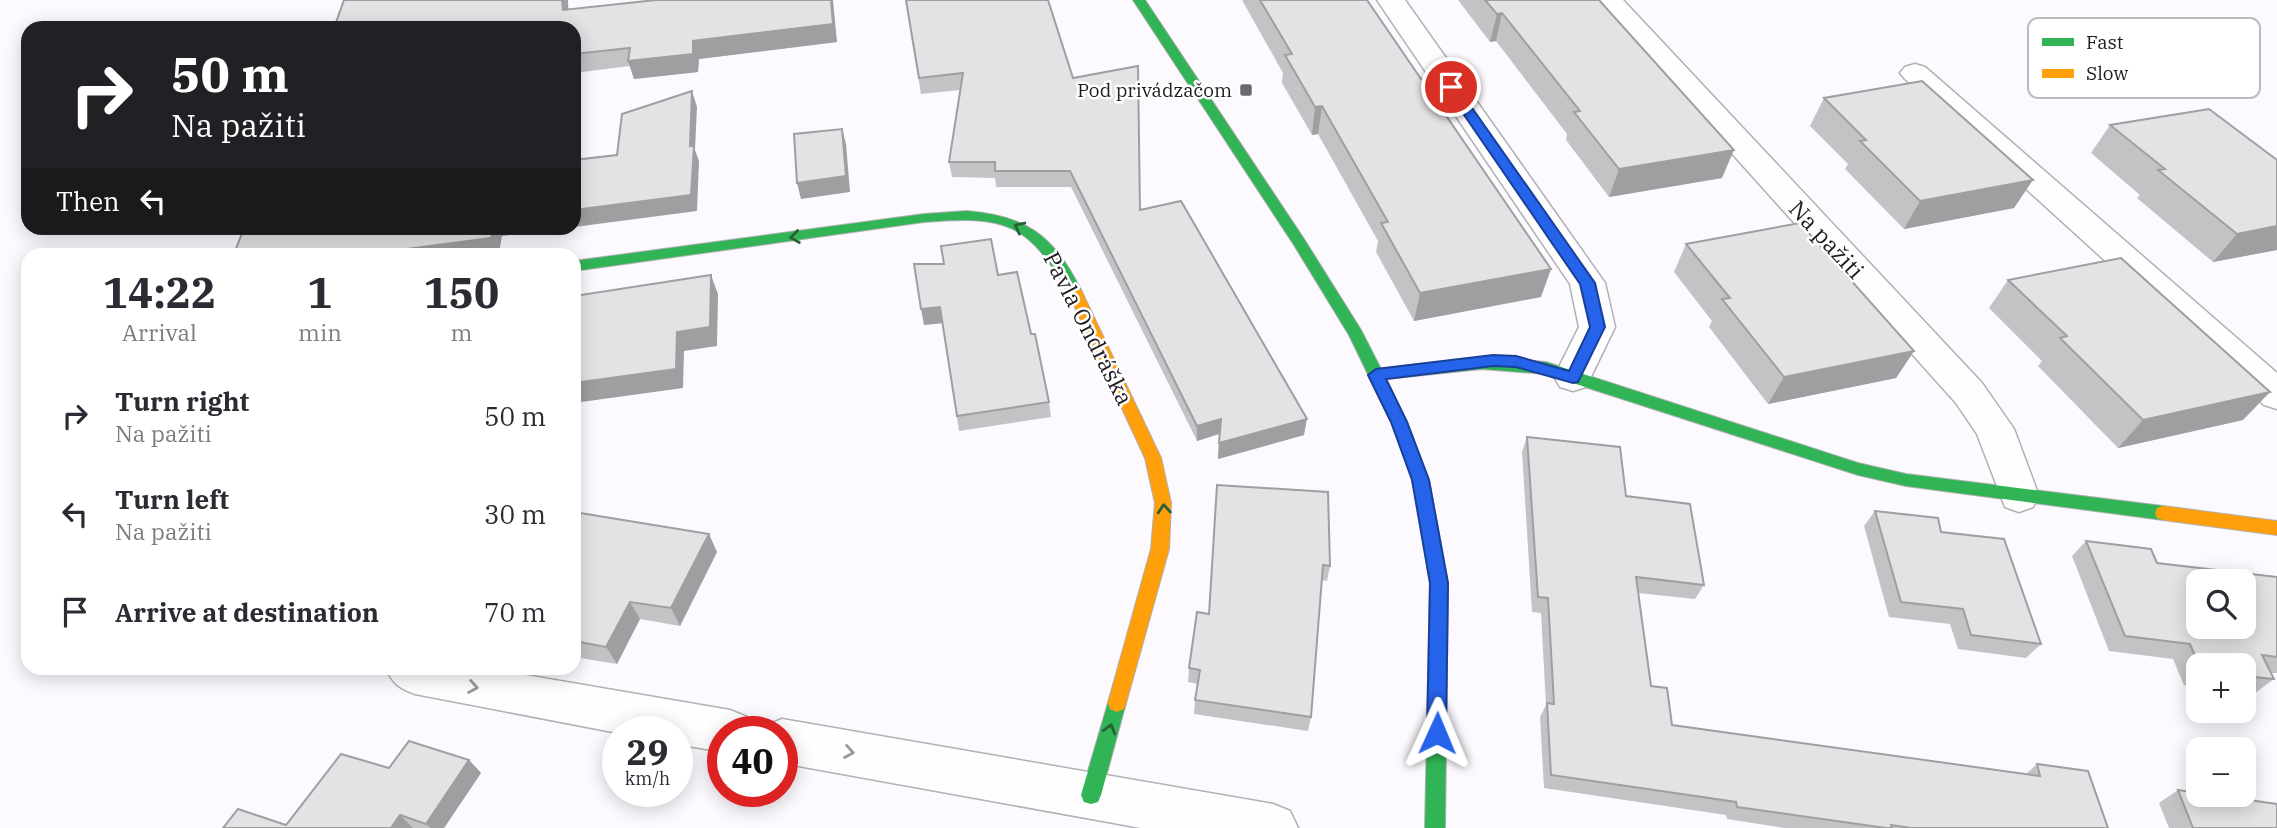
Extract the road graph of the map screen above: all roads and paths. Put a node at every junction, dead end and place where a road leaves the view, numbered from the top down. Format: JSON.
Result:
{"nodes":[{"id":1,"x":1139,"y":0,"type":"edge"},
{"id":2,"x":1391,"y":0,"type":"edge"},
{"id":3,"x":1608,"y":0,"type":"edge"},
{"id":4,"x":1914,"y":73,"type":"dead end"},
{"id":5,"x":581,"y":265,"type":"edge"},
{"id":6,"x":1376,"y":375,"type":"junction"},
{"id":7,"x":1573,"y":377,"type":"junction"},
{"id":8,"x":2277,"y":395,"type":"edge"},
{"id":9,"x":2019,"y":496,"type":"junction"},
{"id":10,"x":2277,"y":528,"type":"edge"},
{"id":11,"x":419,"y":675,"type":"edge"},
{"id":12,"x":707,"y":728,"type":"edge"},
{"id":13,"x":798,"y":744,"type":"edge"},
{"id":14,"x":1091,"y":795,"type":"junction"},
{"id":15,"x":1273,"y":828,"type":"edge"},
{"id":16,"x":1435,"y":828,"type":"edge"}],
"edges":[{"from":1,"to":6,"type":"street"},
{"from":2,"to":7,"type":"street"},
{"from":3,"to":9,"type":"street","name":"Na pažiti"},
{"from":4,"to":8,"type":"street"},
{"from":14,"to":5,"type":"street","name":"Pavla Ondráška","one_way":true},
{"from":6,"to":7,"type":"street"},
{"from":6,"to":16,"type":"street"},
{"from":7,"to":9,"type":"street"},
{"from":9,"to":10,"type":"street"},
{"from":11,"to":12,"type":"street","one_way":true},
{"from":13,"to":14,"type":"street","one_way":true},
{"from":14,"to":15,"type":"street"}]}
